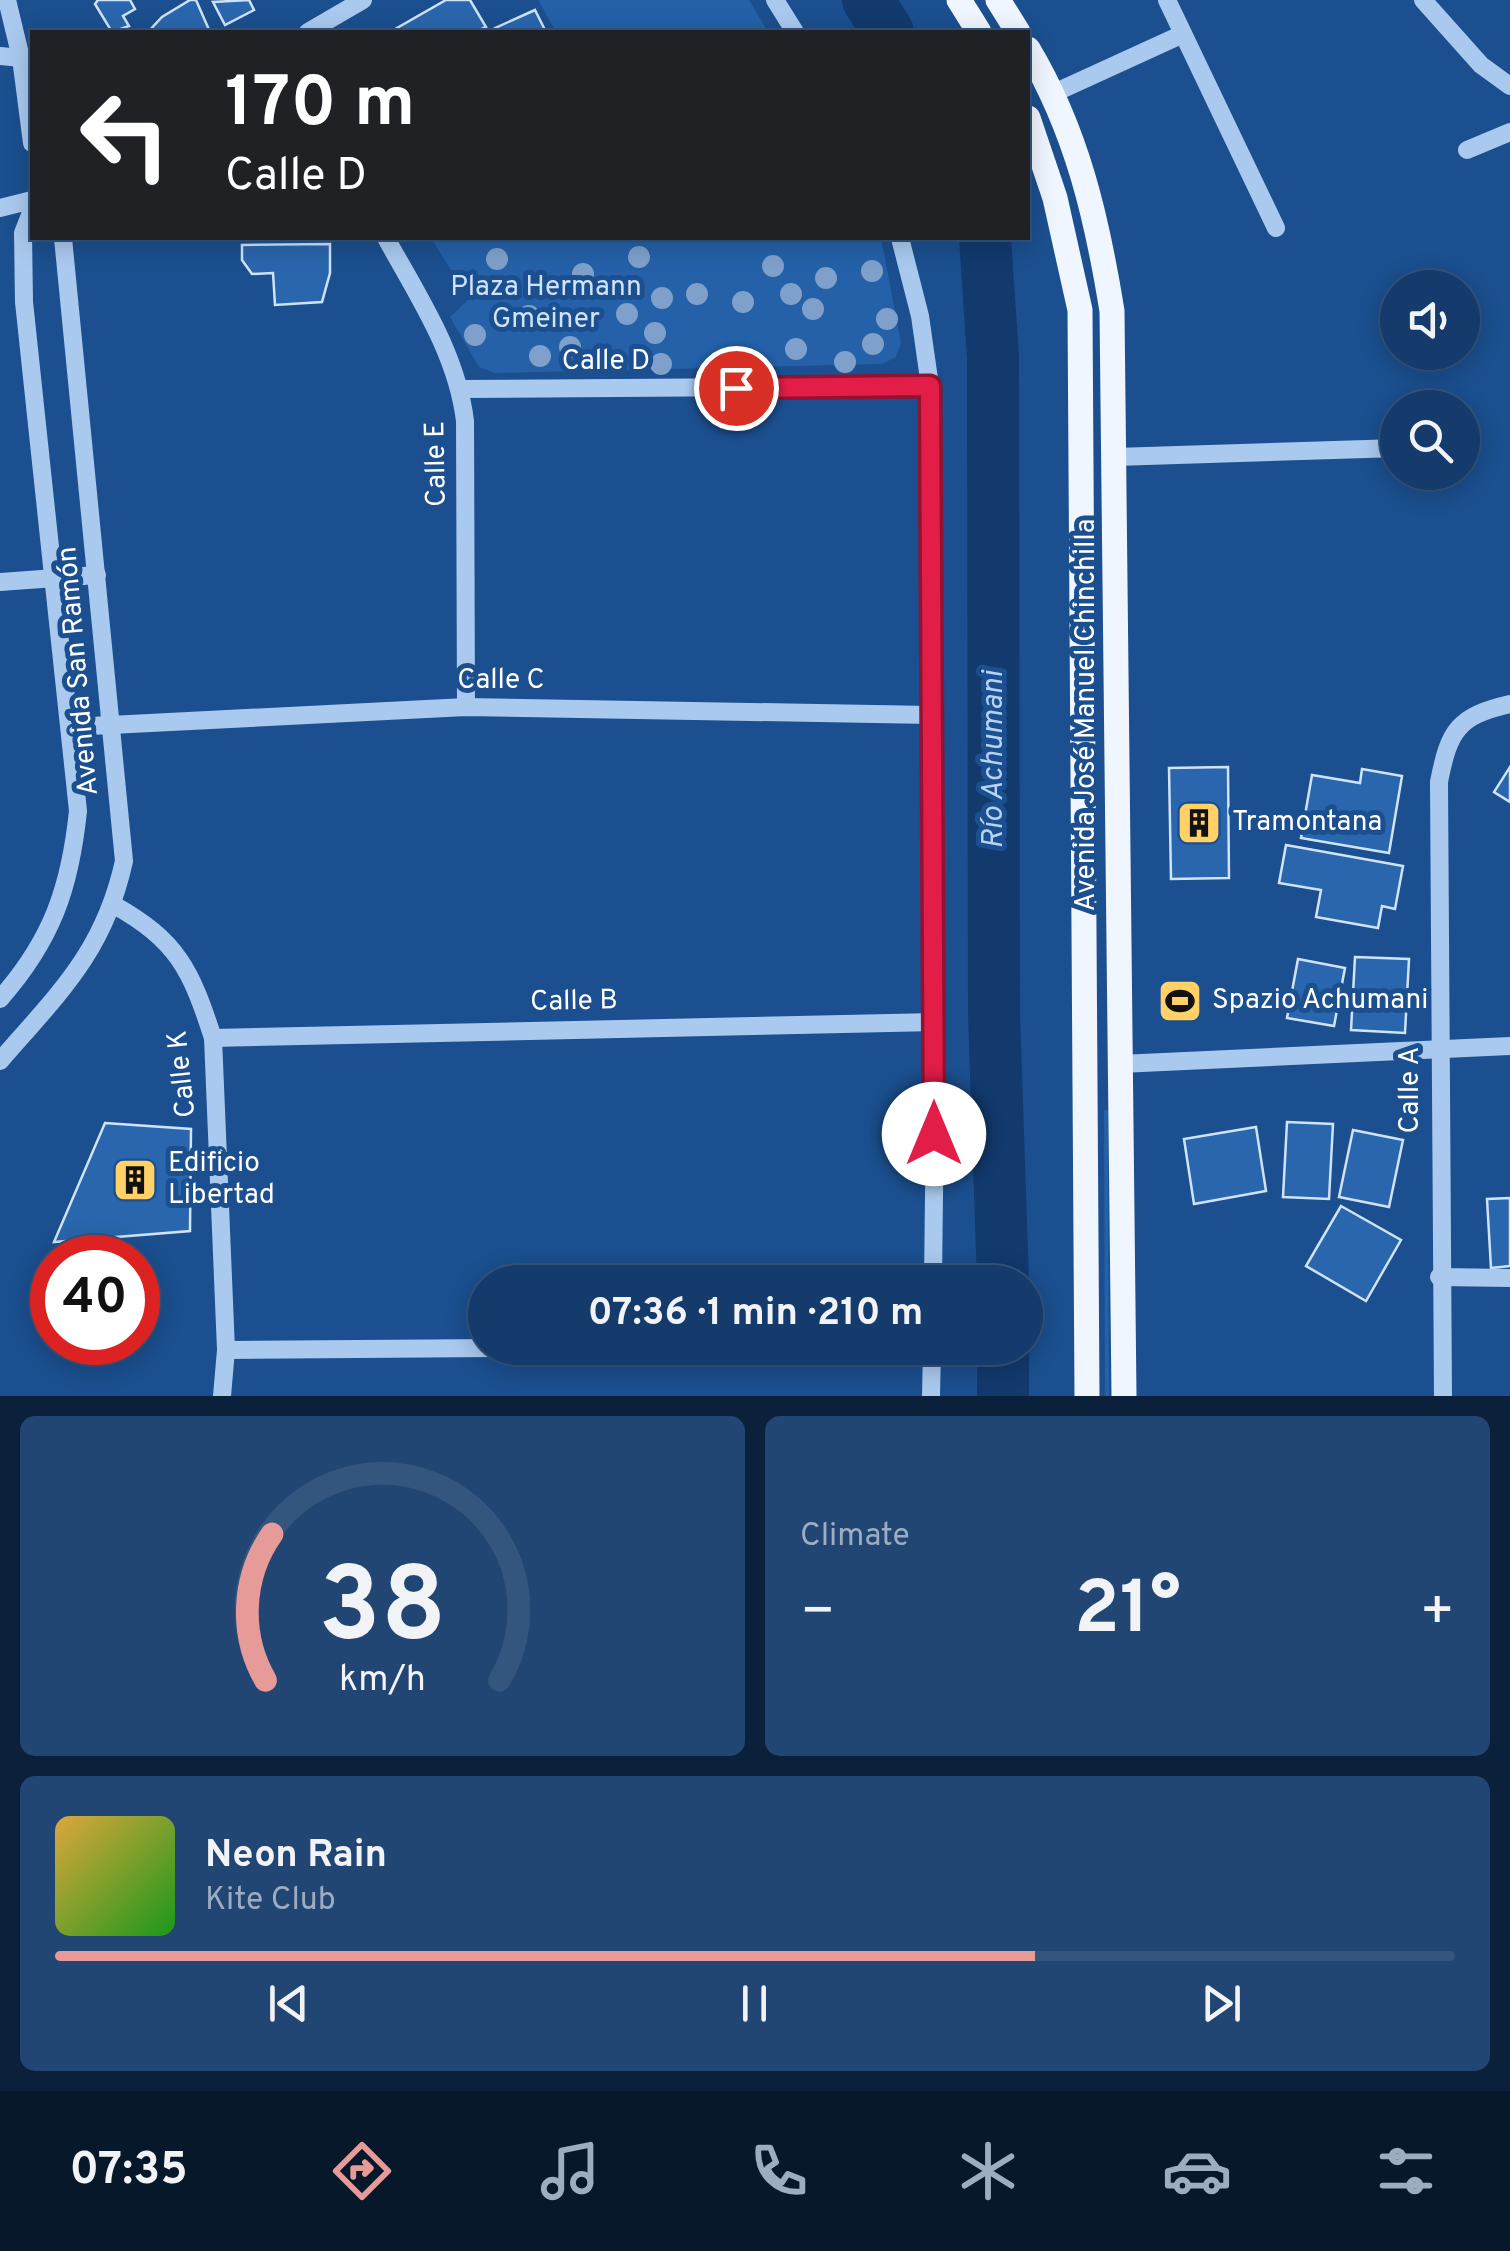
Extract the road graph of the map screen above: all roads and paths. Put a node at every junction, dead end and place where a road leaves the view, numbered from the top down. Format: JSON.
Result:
{"nodes":[{"id":1,"x":7,"y":0,"type":"edge"},
{"id":2,"x":362,"y":0,"type":"edge"},
{"id":3,"x":775,"y":0,"type":"edge"},
{"id":4,"x":959,"y":0,"type":"edge"},
{"id":5,"x":998,"y":0,"type":"edge"},
{"id":6,"x":1167,"y":0,"type":"edge"},
{"id":7,"x":1424,"y":0,"type":"edge"},
{"id":8,"x":311,"y":30,"type":"edge"},
{"id":9,"x":794,"y":30,"type":"edge"},
{"id":10,"x":977,"y":30,"type":"edge"},
{"id":11,"x":1017,"y":30,"type":"edge"},
{"id":12,"x":1183,"y":34,"type":"junction"},
{"id":13,"x":1030,"y":52,"type":"edge"},
{"id":14,"x":0,"y":56,"type":"edge"},
{"id":15,"x":21,"y":58,"type":"junction"},
{"id":16,"x":1510,"y":86,"type":"edge"},
{"id":17,"x":1054,"y":93,"type":"junction"},
{"id":18,"x":1030,"y":103,"type":"edge"},
{"id":19,"x":1030,"y":124,"type":"edge"},
{"id":20,"x":30,"y":128,"type":"edge"},
{"id":21,"x":1510,"y":132,"type":"edge"},
{"id":22,"x":1466,"y":150,"type":"dead end"},
{"id":23,"x":30,"y":200,"type":"edge"},
{"id":24,"x":0,"y":208,"type":"edge"},
{"id":25,"x":30,"y":216,"type":"edge"},
{"id":26,"x":1276,"y":228,"type":"dead end"},
{"id":27,"x":63,"y":240,"type":"edge"},
{"id":28,"x":387,"y":240,"type":"edge"},
{"id":29,"x":901,"y":240,"type":"edge"},
{"id":30,"x":930,"y":386,"type":"junction"},
{"id":31,"x":461,"y":389,"type":"junction"},
{"id":32,"x":1380,"y":449,"type":"edge"},
{"id":33,"x":1115,"y":457,"type":"junction"},
{"id":34,"x":1080,"y":458,"type":"junction"},
{"id":35,"x":98,"y":575,"type":"junction"},
{"id":36,"x":55,"y":578,"type":"junction"},
{"id":37,"x":0,"y":582,"type":"edge"},
{"id":38,"x":1510,"y":704,"type":"edge"},
{"id":39,"x":466,"y":707,"type":"junction"},
{"id":40,"x":931,"y":715,"type":"junction"},
{"id":41,"x":114,"y":724,"type":"junction"},
{"id":42,"x":71,"y":728,"type":"junction"},
{"id":43,"x":114,"y":905,"type":"junction"},
{"id":44,"x":0,"y":999,"type":"edge"},
{"id":45,"x":936,"y":1022,"type":"junction"},
{"id":46,"x":212,"y":1038,"type":"junction"},
{"id":47,"x":1510,"y":1046,"type":"edge"},
{"id":48,"x":1438,"y":1047,"type":"junction"},
{"id":49,"x":0,"y":1061,"type":"edge"},
{"id":50,"x":1120,"y":1064,"type":"junction"},
{"id":51,"x":1087,"y":1065,"type":"junction"},
{"id":52,"x":932,"y":1265,"type":"edge"},
{"id":53,"x":1439,"y":1277,"type":"junction"},
{"id":54,"x":1510,"y":1278,"type":"edge"},
{"id":55,"x":468,"y":1348,"type":"edge"},
{"id":56,"x":226,"y":1350,"type":"junction"},
{"id":57,"x":932,"y":1365,"type":"edge"},
{"id":58,"x":222,"y":1396,"type":"edge"},
{"id":59,"x":931,"y":1396,"type":"edge"},
{"id":60,"x":1087,"y":1396,"type":"edge"},
{"id":61,"x":1124,"y":1396,"type":"edge"},
{"id":62,"x":1443,"y":1396,"type":"edge"}],
"edges":[{"from":1,"to":15,"type":"street"},
{"from":2,"to":8,"type":"street"},
{"from":3,"to":9,"type":"street"},
{"from":4,"to":10,"type":"main road"},
{"from":5,"to":11,"type":"main road"},
{"from":6,"to":12,"type":"street"},
{"from":7,"to":16,"type":"street"},
{"from":12,"to":17,"type":"street"},
{"from":12,"to":26,"type":"street"},
{"from":13,"to":17,"type":"main road","name":"Avenida José Manuel Chinchilla"},
{"from":14,"to":15,"type":"street"},
{"from":15,"to":20,"type":"street"},
{"from":17,"to":18,"type":"main road"},
{"from":17,"to":33,"type":"main road","name":"Avenida José Manuel Chinchilla"},
{"from":19,"to":34,"type":"main road","name":"Avenida José Manuel Chinchilla"},
{"from":21,"to":22,"type":"street"},
{"from":23,"to":24,"type":"street"},
{"from":25,"to":36,"type":"street","name":"Avenida San Ramón"},
{"from":27,"to":35,"type":"street","name":"Avenida San Ramón"},
{"from":28,"to":31,"type":"street","name":"Calle E"},
{"from":29,"to":30,"type":"street"},
{"from":30,"to":31,"type":"street","name":"Calle D"},
{"from":30,"to":40,"type":"street"},
{"from":31,"to":39,"type":"street","name":"Calle E"},
{"from":32,"to":33,"type":"street"},
{"from":33,"to":34,"type":"main road"},
{"from":33,"to":50,"type":"main road","name":"Avenida José Manuel Chinchilla"},
{"from":34,"to":51,"type":"main road","name":"Avenida José Manuel Chinchilla"},
{"from":35,"to":36,"type":"street"},
{"from":35,"to":41,"type":"street","name":"Avenida San Ramón"},
{"from":36,"to":37,"type":"street"},
{"from":36,"to":42,"type":"street","name":"Avenida San Ramón"},
{"from":38,"to":48,"type":"street","name":"Calle A"},
{"from":39,"to":40,"type":"street","name":"Calle C"},
{"from":39,"to":41,"type":"street","name":"Calle C"},
{"from":40,"to":45,"type":"street"},
{"from":41,"to":42,"type":"street","name":"Calle C"},
{"from":41,"to":43,"type":"street","name":"Avenida San Ramón"},
{"from":42,"to":44,"type":"street","name":"Avenida San Ramón"},
{"from":43,"to":46,"type":"street","name":"Calle K"},
{"from":43,"to":49,"type":"street","name":"Avenida San Ramón"},
{"from":45,"to":46,"type":"street","name":"Calle B"},
{"from":45,"to":52,"type":"street"},
{"from":46,"to":56,"type":"street","name":"Calle K"},
{"from":47,"to":48,"type":"street"},
{"from":48,"to":50,"type":"street"},
{"from":48,"to":53,"type":"street","name":"Calle A"},
{"from":50,"to":51,"type":"main road"},
{"from":50,"to":61,"type":"main road","name":"Avenida José Manuel Chinchilla"},
{"from":51,"to":60,"type":"main road","name":"Avenida José Manuel Chinchilla"},
{"from":53,"to":54,"type":"street"},
{"from":53,"to":62,"type":"street","name":"Calle A"},
{"from":55,"to":56,"type":"street"},
{"from":56,"to":58,"type":"street","name":"Calle K"},
{"from":57,"to":59,"type":"street"}]}
